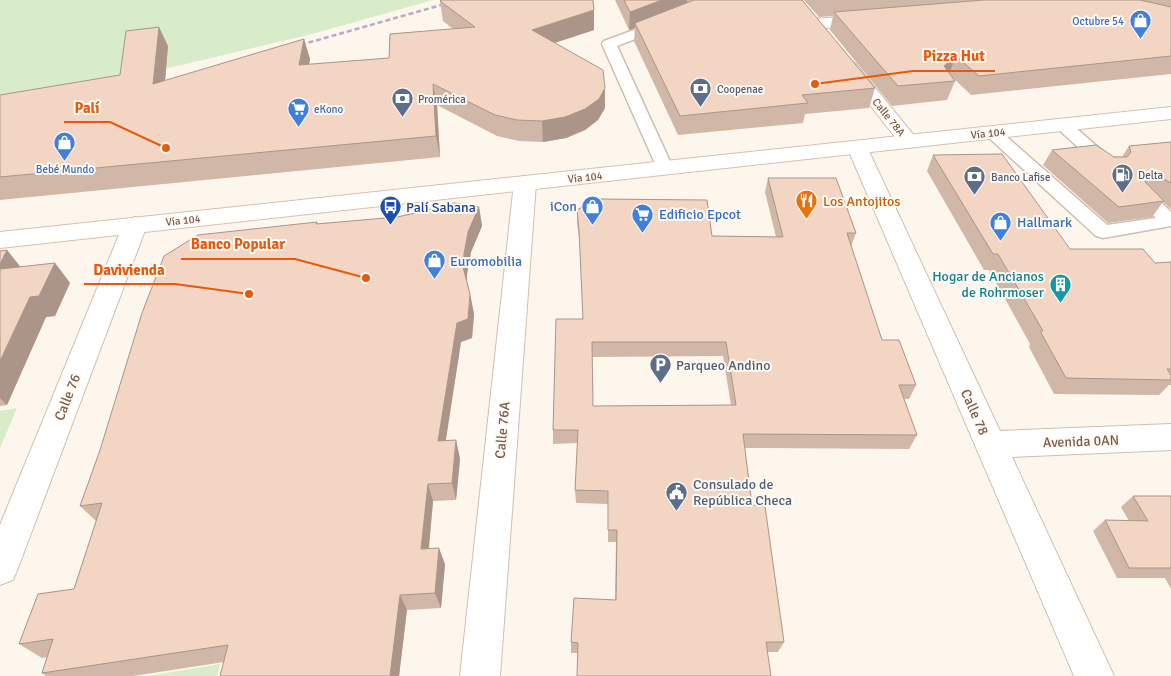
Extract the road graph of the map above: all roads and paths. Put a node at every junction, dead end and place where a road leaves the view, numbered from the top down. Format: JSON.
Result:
{"nodes":[{"id":1,"x":880,"y":19,"type":"edge"},
{"id":2,"x":670,"y":20,"type":"edge"},
{"id":3,"x":825,"y":38,"type":"edge"},
{"id":4,"x":837,"y":53,"type":"edge"},
{"id":5,"x":1171,"y":113,"type":"edge"},
{"id":6,"x":1062,"y":125,"type":"junction"},
{"id":7,"x":993,"y":132,"type":"junction"},
{"id":8,"x":909,"y":142,"type":"junction"},
{"id":9,"x":857,"y":147,"type":"junction"},
{"id":10,"x":665,"y":168,"type":"junction"},
{"id":11,"x":1111,"y":168,"type":"edge"},
{"id":12,"x":525,"y":183,"type":"junction"},
{"id":13,"x":1145,"y":198,"type":"edge"},
{"id":14,"x":135,"y":226,"type":"junction"},
{"id":15,"x":0,"y":240,"type":"edge"},
{"id":16,"x":1171,"y":437,"type":"edge"},
{"id":17,"x":990,"y":445,"type":"junction"},
{"id":18,"x":0,"y":568,"type":"edge"},
{"id":19,"x":480,"y":676,"type":"edge"},
{"id":20,"x":1094,"y":676,"type":"edge"}],
"edges":[{"from":1,"to":3,"type":"street"},
{"from":2,"to":10,"type":"lane"},
{"from":4,"to":8,"type":"street","name":"Calle 78A"},
{"from":5,"to":6,"type":"street","name":"Vía 104"},
{"from":6,"to":7,"type":"street","name":"Vía 104"},
{"from":6,"to":11,"type":"lane"},
{"from":7,"to":8,"type":"street","name":"Vía 104"},
{"from":7,"to":13,"type":"lane"},
{"from":8,"to":9,"type":"street","name":"Vía 104"},
{"from":9,"to":10,"type":"street","name":"Vía 104"},
{"from":9,"to":17,"type":"street","name":"Calle 78"},
{"from":10,"to":12,"type":"street","name":"Vía 104"},
{"from":12,"to":14,"type":"street","name":"Vía 104"},
{"from":12,"to":19,"type":"street","name":"Calle 76A"},
{"from":14,"to":15,"type":"street","name":"Vía 104"},
{"from":14,"to":18,"type":"street","name":"Calle 76"},
{"from":16,"to":17,"type":"street","name":"Avenida 0AN"},
{"from":17,"to":20,"type":"street","name":"Calle 78"}]}
